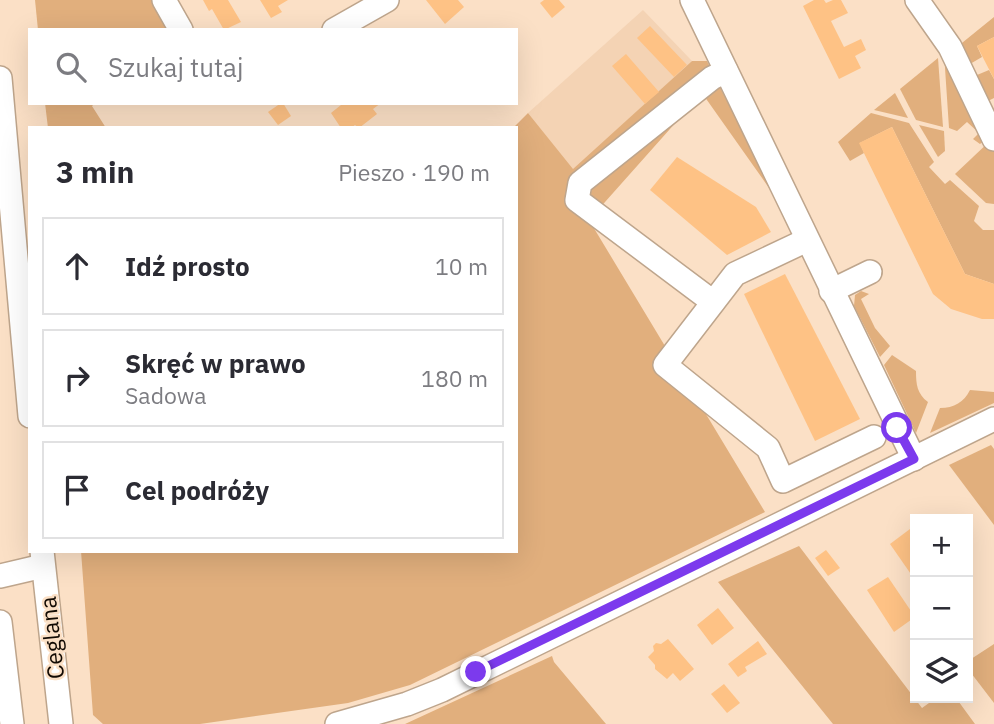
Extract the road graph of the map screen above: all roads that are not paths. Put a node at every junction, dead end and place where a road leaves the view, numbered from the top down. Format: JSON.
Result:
{"nodes":[{"id":1,"x":164,"y":0,"type":"edge"},
{"id":2,"x":387,"y":0,"type":"edge"},
{"id":3,"x":692,"y":0,"type":"edge"},
{"id":4,"x":917,"y":0,"type":"edge"},
{"id":5,"x":180,"y":28,"type":"edge"},
{"id":6,"x":338,"y":28,"type":"edge"},
{"id":7,"x":726,"y":71,"type":"junction"},
{"id":8,"x":0,"y":78,"type":"edge"},
{"id":9,"x":994,"y":139,"type":"edge"},
{"id":10,"x":807,"y":240,"type":"junction"},
{"id":11,"x":870,"y":272,"type":"dead end"},
{"id":12,"x":831,"y":291,"type":"junction"},
{"id":13,"x":713,"y":302,"type":"junction"},
{"id":14,"x":28,"y":393,"type":"edge"},
{"id":15,"x":994,"y":419,"type":"edge"},
{"id":16,"x":874,"y":437,"type":"dead end"},
{"id":17,"x":914,"y":459,"type":"junction"},
{"id":18,"x":42,"y":559,"type":"edge"},
{"id":19,"x":0,"y":576,"type":"edge"},
{"id":20,"x":0,"y":622,"type":"edge"},
{"id":21,"x":12,"y":724,"type":"edge"},
{"id":22,"x":61,"y":724,"type":"edge"},
{"id":23,"x":337,"y":724,"type":"edge"}],
"edges":[{"from":1,"to":5,"type":"street"},
{"from":2,"to":6,"type":"street"},
{"from":3,"to":7,"type":"street"},
{"from":4,"to":9,"type":"street"},
{"from":7,"to":10,"type":"street"},
{"from":7,"to":13,"type":"street"},
{"from":8,"to":14,"type":"street"},
{"from":10,"to":12,"type":"street"},
{"from":10,"to":13,"type":"street"},
{"from":11,"to":12,"type":"street"},
{"from":12,"to":17,"type":"street"},
{"from":13,"to":16,"type":"street"},
{"from":15,"to":17,"type":"street"},
{"from":17,"to":23,"type":"street"},
{"from":18,"to":19,"type":"street"},
{"from":18,"to":22,"type":"street","name":"Ceglana"},
{"from":20,"to":21,"type":"street"}]}
